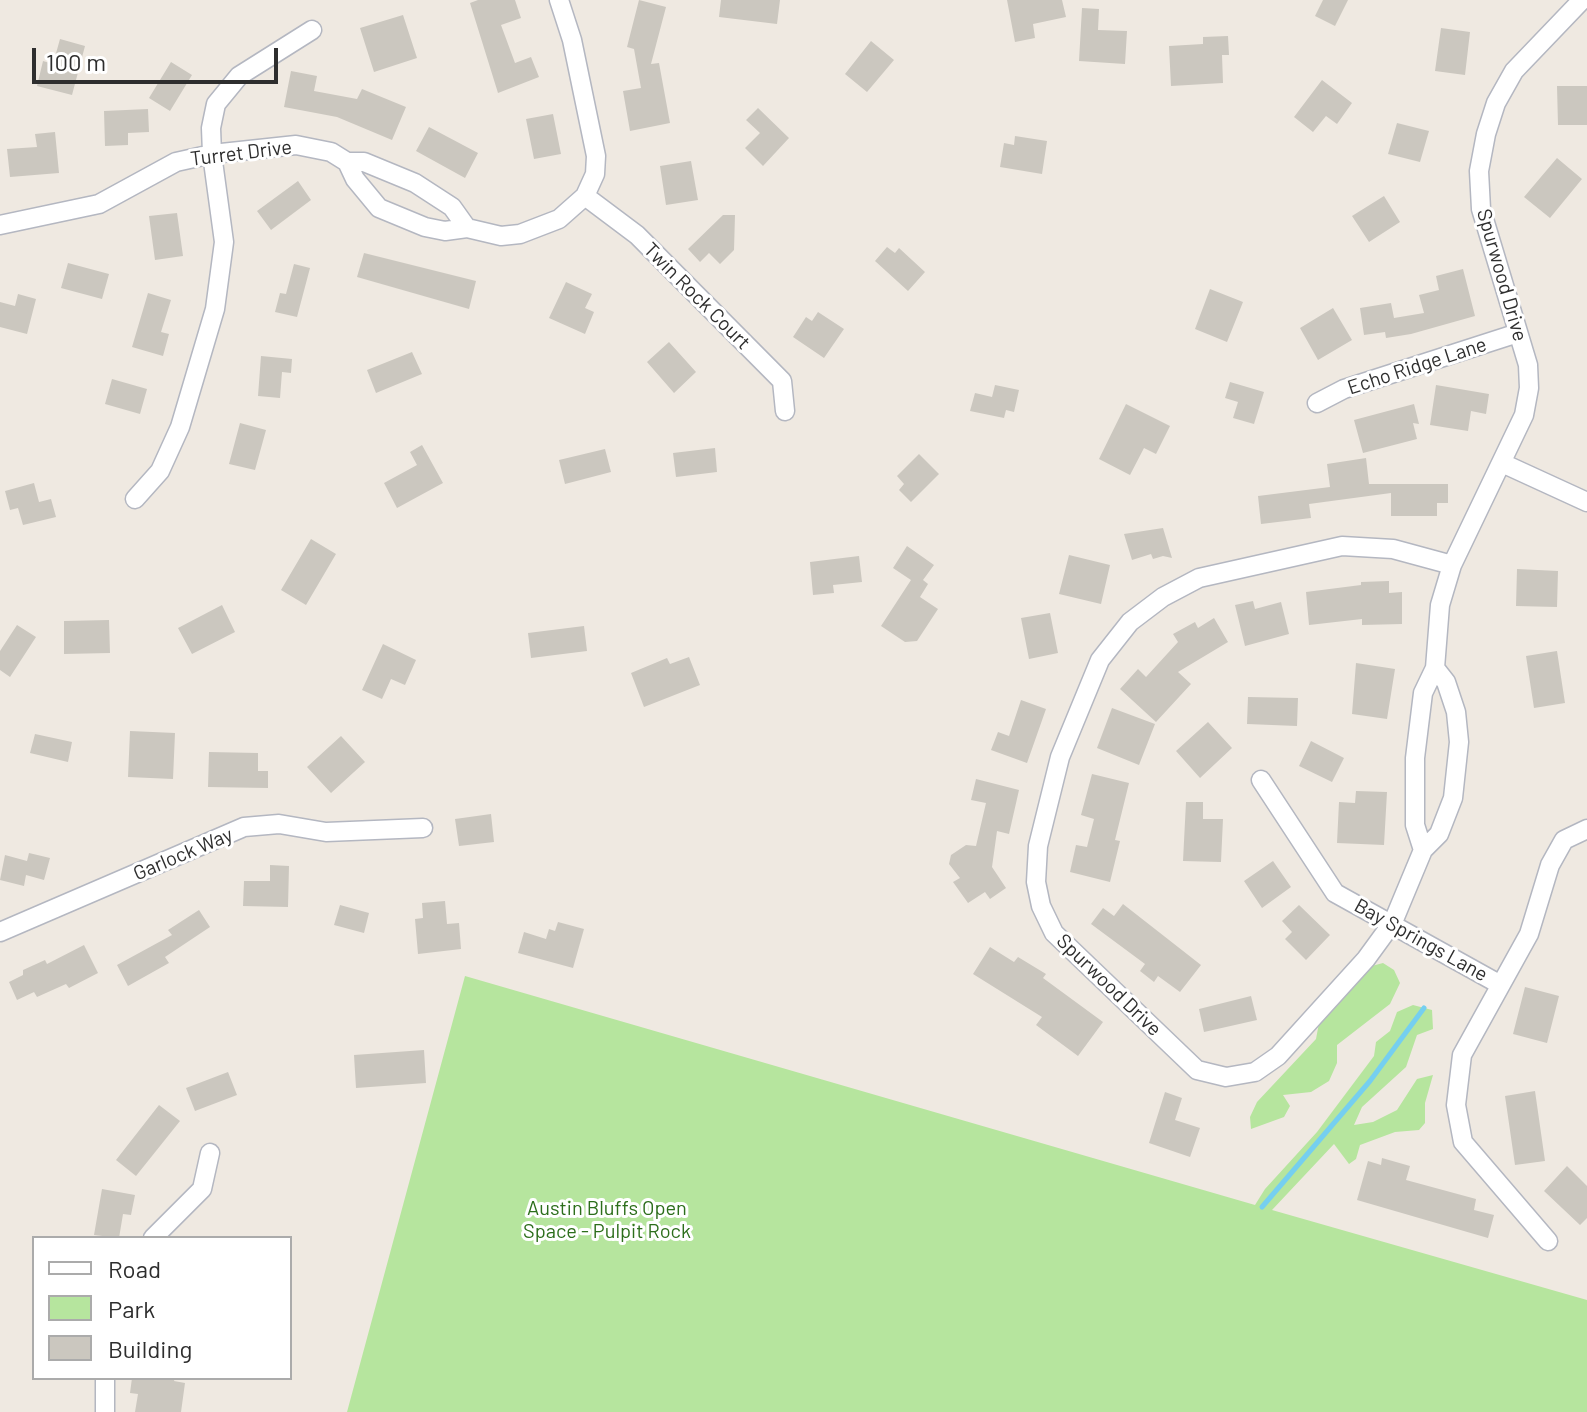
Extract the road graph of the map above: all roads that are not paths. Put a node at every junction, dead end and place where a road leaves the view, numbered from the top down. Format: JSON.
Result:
{"nodes":[{"id":1,"x":559,"y":0,"type":"edge"},
{"id":2,"x":1582,"y":0,"type":"edge"},
{"id":3,"x":312,"y":30,"type":"dead end"},
{"id":4,"x":212,"y":154,"type":"junction"},
{"id":5,"x":347,"y":162,"type":"junction"},
{"id":6,"x":585,"y":196,"type":"junction"},
{"id":7,"x":0,"y":225,"type":"edge"},
{"id":8,"x":467,"y":228,"type":"junction"},
{"id":9,"x":1518,"y":333,"type":"junction"},
{"id":10,"x":1317,"y":403,"type":"dead end"},
{"id":11,"x":785,"y":411,"type":"dead end"},
{"id":12,"x":1502,"y":463,"type":"junction"},
{"id":13,"x":135,"y":499,"type":"dead end"},
{"id":14,"x":1587,"y":502,"type":"edge"},
{"id":15,"x":1452,"y":565,"type":"junction"},
{"id":16,"x":1435,"y":668,"type":"junction"},
{"id":17,"x":1261,"y":780,"type":"dead end"},
{"id":18,"x":423,"y":828,"type":"dead end"},
{"id":19,"x":1587,"y":829,"type":"edge"},
{"id":20,"x":1423,"y":850,"type":"junction"},
{"id":21,"x":1393,"y":922,"type":"junction"},
{"id":22,"x":0,"y":932,"type":"edge"},
{"id":23,"x":1499,"y":984,"type":"junction"},
{"id":24,"x":210,"y":1153,"type":"dead end"},
{"id":25,"x":155,"y":1236,"type":"edge"},
{"id":26,"x":1548,"y":1241,"type":"dead end"},
{"id":27,"x":105,"y":1380,"type":"edge"},
{"id":28,"x":105,"y":1412,"type":"edge"}],
"edges":[{"from":1,"to":6,"type":"street"},
{"from":2,"to":9,"type":"street","name":"Spurwood Drive"},
{"from":3,"to":4,"type":"street"},
{"from":4,"to":5,"type":"street","name":"Turret Drive"},
{"from":4,"to":7,"type":"street","name":"Turret Drive"},
{"from":4,"to":13,"type":"street"},
{"from":5,"to":8,"type":"street","name":"Turret Drive"},
{"from":5,"to":8,"type":"street"},
{"from":6,"to":8,"type":"street"},
{"from":6,"to":11,"type":"street","name":"Twin Rock Court"},
{"from":9,"to":10,"type":"street","name":"Echo Ridge Lane"},
{"from":9,"to":12,"type":"street","name":"Spurwood Drive"},
{"from":12,"to":14,"type":"street"},
{"from":12,"to":15,"type":"street","name":"Spurwood Drive"},
{"from":15,"to":16,"type":"street","name":"Spurwood Drive"},
{"from":15,"to":21,"type":"street","name":"Spurwood Drive"},
{"from":16,"to":20,"type":"street","name":"Spurwood Drive"},
{"from":16,"to":20,"type":"street","name":"Spurwood Drive"},
{"from":17,"to":21,"type":"street","name":"Bay Springs Lane"},
{"from":18,"to":22,"type":"street","name":"Garlock Way"},
{"from":19,"to":23,"type":"street"},
{"from":20,"to":21,"type":"street","name":"Spurwood Drive"},
{"from":21,"to":23,"type":"street","name":"Bay Springs Lane"},
{"from":23,"to":26,"type":"street"},
{"from":24,"to":25,"type":"street"},
{"from":27,"to":28,"type":"street"}]}
